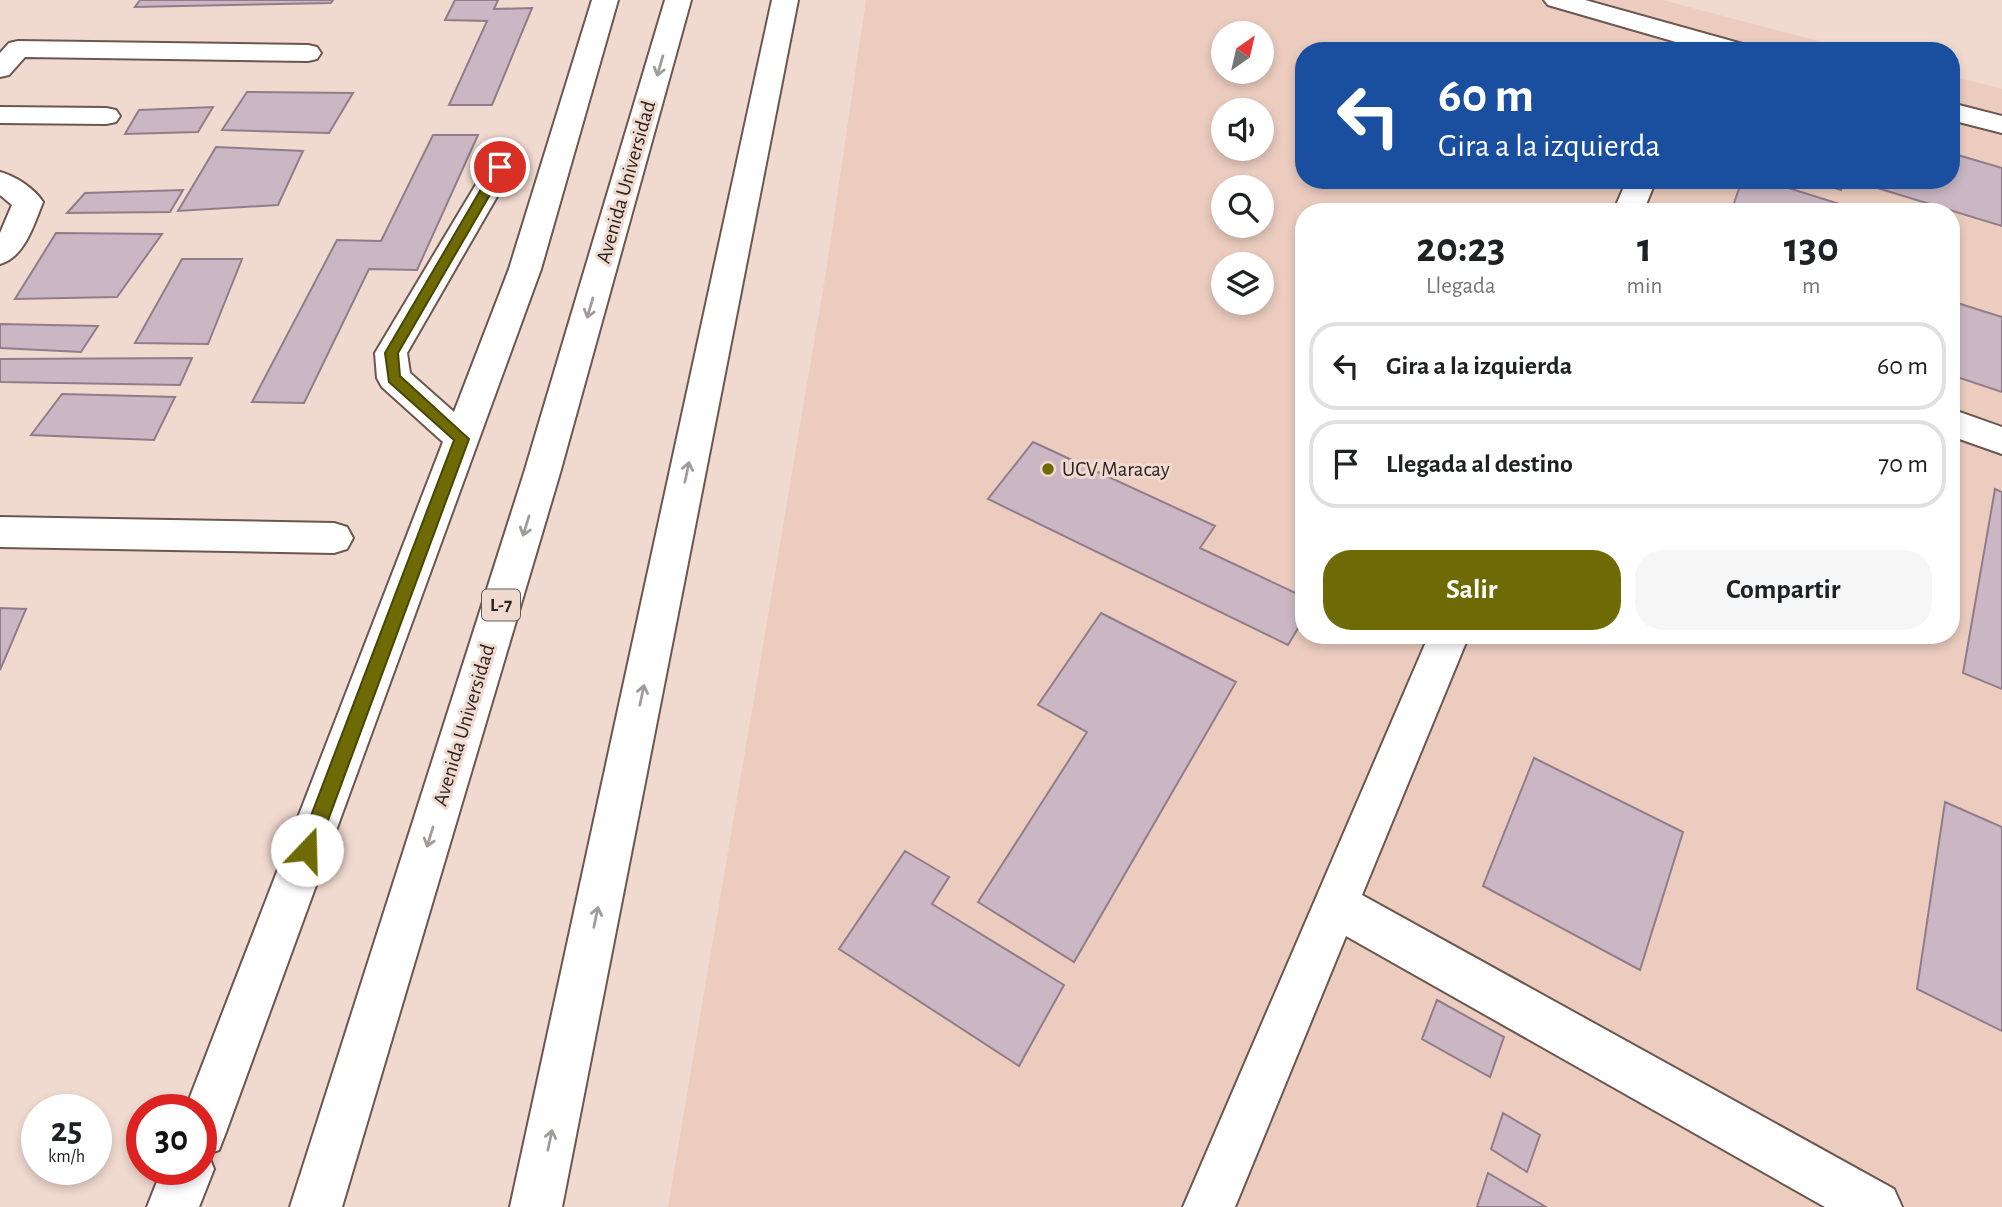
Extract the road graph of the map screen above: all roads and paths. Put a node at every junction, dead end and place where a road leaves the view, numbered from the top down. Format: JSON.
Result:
{"nodes":[{"id":1,"x":605,"y":0,"type":"edge"},
{"id":2,"x":678,"y":0,"type":"edge"},
{"id":3,"x":785,"y":0,"type":"edge"},
{"id":4,"x":1557,"y":0,"type":"edge"},
{"id":5,"x":1689,"y":42,"type":"edge"},
{"id":6,"x":308,"y":53,"type":"dead end"},
{"id":7,"x":0,"y":69,"type":"edge"},
{"id":8,"x":1960,"y":113,"type":"edge"},
{"id":9,"x":0,"y":115,"type":"edge"},
{"id":10,"x":106,"y":116,"type":"dead end"},
{"id":11,"x":2002,"y":125,"type":"edge"},
{"id":12,"x":500,"y":167,"type":"dead end"},
{"id":13,"x":0,"y":181,"type":"edge"},
{"id":14,"x":0,"y":254,"type":"edge"},
{"id":15,"x":1960,"y":425,"type":"edge"},
{"id":16,"x":462,"y":439,"type":"junction"},
{"id":17,"x":2002,"y":441,"type":"edge"},
{"id":18,"x":0,"y":532,"type":"edge"},
{"id":19,"x":334,"y":538,"type":"dead end"},
{"id":20,"x":1444,"y":644,"type":"edge"},
{"id":21,"x":1335,"y":905,"type":"junction"},
{"id":22,"x":215,"y":1094,"type":"edge"},
{"id":23,"x":182,"y":1185,"type":"edge"},
{"id":24,"x":173,"y":1207,"type":"edge"},
{"id":25,"x":316,"y":1207,"type":"edge"},
{"id":26,"x":536,"y":1207,"type":"edge"},
{"id":27,"x":1209,"y":1207,"type":"edge"},
{"id":28,"x":1876,"y":1207,"type":"edge"}],
"edges":[{"from":1,"to":16,"type":"main road"},
{"from":2,"to":25,"type":"main road","name":"Avenida Universidad","number":"L-7","one_way":true},
{"from":26,"to":3,"type":"main road","one_way":true},
{"from":4,"to":5,"type":"main road"},
{"from":6,"to":7,"type":"main road"},
{"from":8,"to":11,"type":"main road"},
{"from":9,"to":10,"type":"main road"},
{"from":12,"to":16,"type":"main road"},
{"from":13,"to":14,"type":"main road"},
{"from":15,"to":17,"type":"main road"},
{"from":16,"to":22,"type":"main road"},
{"from":18,"to":19,"type":"main road"},
{"from":20,"to":21,"type":"main road"},
{"from":21,"to":27,"type":"main road"},
{"from":21,"to":28,"type":"main road"},
{"from":23,"to":24,"type":"main road"}]}
